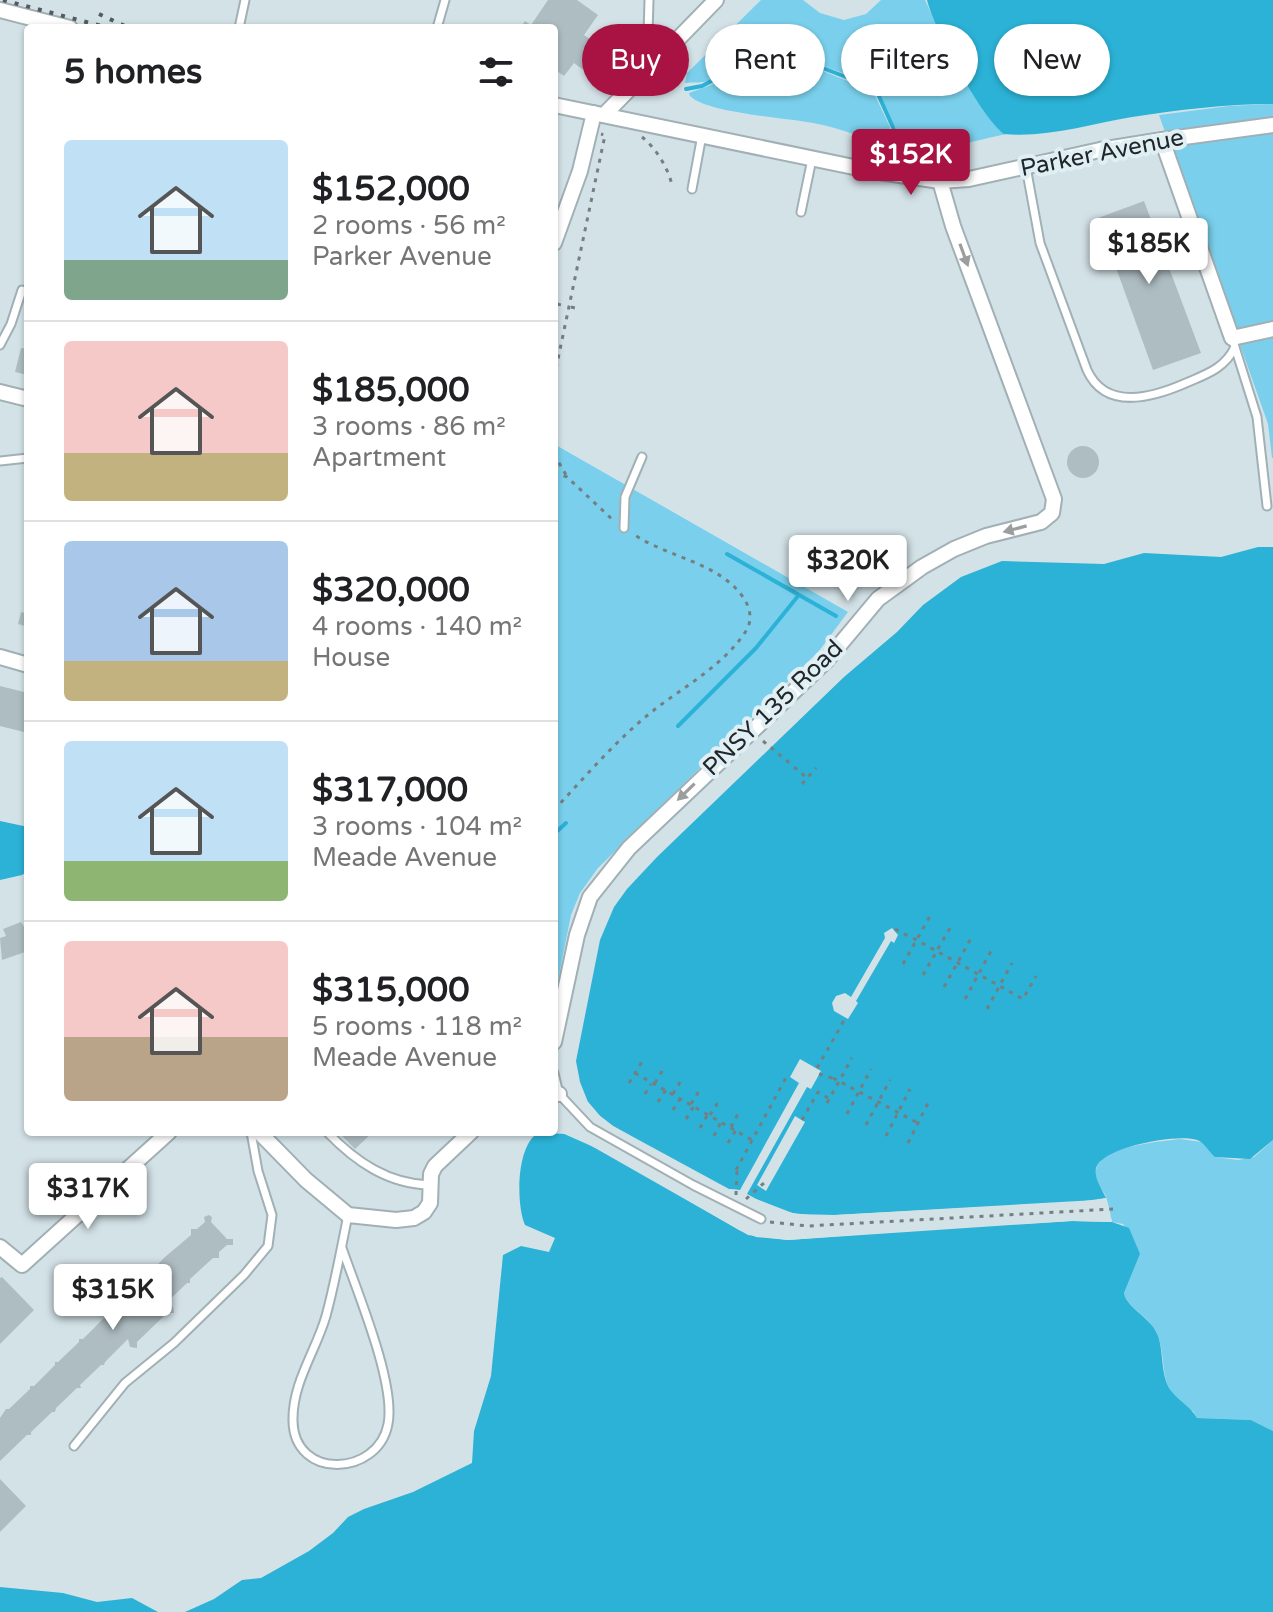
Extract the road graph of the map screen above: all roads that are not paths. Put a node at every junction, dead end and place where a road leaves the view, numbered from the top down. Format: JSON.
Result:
{"nodes":[{"id":1,"x":245,"y":0,"type":"edge"},
{"id":2,"x":445,"y":0,"type":"edge"},
{"id":3,"x":649,"y":0,"type":"edge"},
{"id":4,"x":716,"y":0,"type":"edge"},
{"id":5,"x":0,"y":10,"type":"edge"},
{"id":6,"x":54,"y":24,"type":"edge"},
{"id":7,"x":240,"y":24,"type":"edge"},
{"id":8,"x":438,"y":24,"type":"edge"},
{"id":9,"x":648,"y":24,"type":"edge"},
{"id":10,"x":689,"y":27,"type":"edge"},
{"id":11,"x":619,"y":96,"type":"edge"},
{"id":12,"x":558,"y":106,"type":"edge"},
{"id":13,"x":599,"y":114,"type":"junction"},
{"id":14,"x":1273,"y":125,"type":"edge"},
{"id":15,"x":702,"y":135,"type":"junction"},
{"id":16,"x":1162,"y":140,"type":"junction"},
{"id":17,"x":812,"y":157,"type":"junction"},
{"id":18,"x":1026,"y":167,"type":"junction"},
{"id":19,"x":940,"y":181,"type":"junction"},
{"id":20,"x":692,"y":189,"type":"dead end"},
{"id":21,"x":801,"y":212,"type":"dead end"},
{"id":22,"x":558,"y":232,"type":"edge"},
{"id":23,"x":22,"y":290,"type":"dead end"},
{"id":24,"x":1273,"y":329,"type":"edge"},
{"id":25,"x":1234,"y":342,"type":"junction"},
{"id":26,"x":0,"y":345,"type":"edge"},
{"id":27,"x":0,"y":392,"type":"edge"},
{"id":28,"x":24,"y":398,"type":"edge"},
{"id":29,"x":642,"y":457,"type":"dead end"},
{"id":30,"x":24,"y":458,"type":"edge"},
{"id":31,"x":0,"y":461,"type":"edge"},
{"id":32,"x":1267,"y":506,"type":"dead end"},
{"id":33,"x":624,"y":528,"type":"road end"},
{"id":34,"x":0,"y":657,"type":"edge"},
{"id":35,"x":24,"y":664,"type":"edge"},
{"id":36,"x":558,"y":1023,"type":"edge"},
{"id":37,"x":558,"y":1095,"type":"edge"},
{"id":38,"x":165,"y":1136,"type":"edge"},
{"id":39,"x":252,"y":1136,"type":"edge"},
{"id":40,"x":263,"y":1136,"type":"edge"},
{"id":41,"x":331,"y":1136,"type":"edge"},
{"id":42,"x":467,"y":1136,"type":"edge"},
{"id":43,"x":430,"y":1185,"type":"junction"},
{"id":44,"x":348,"y":1215,"type":"junction"},
{"id":45,"x":761,"y":1219,"type":"road end"},
{"id":46,"x":0,"y":1247,"type":"edge"},
{"id":47,"x":342,"y":1248,"type":"junction"},
{"id":48,"x":74,"y":1446,"type":"dead end"}],
"edges":[{"from":1,"to":7,"type":"lane"},
{"from":2,"to":8,"type":"lane"},
{"from":3,"to":9,"type":"lane"},
{"from":4,"to":10,"type":"street"},
{"from":5,"to":6,"type":"street"},
{"from":11,"to":13,"type":"street"},
{"from":12,"to":13,"type":"street","name":"Parker Avenue"},
{"from":13,"to":15,"type":"street","name":"Parker Avenue"},
{"from":13,"to":22,"type":"street"},
{"from":14,"to":16,"type":"street","name":"Parker Avenue"},
{"from":15,"to":17,"type":"street","name":"Parker Avenue"},
{"from":15,"to":20,"type":"lane"},
{"from":16,"to":18,"type":"street","name":"Parker Avenue"},
{"from":16,"to":25,"type":"street"},
{"from":17,"to":19,"type":"street","name":"Parker Avenue"},
{"from":17,"to":21,"type":"lane"},
{"from":18,"to":19,"type":"street","name":"Parker Avenue"},
{"from":18,"to":25,"type":"lane"},
{"from":19,"to":36,"type":"street","name":"PNSY 135 Road","one_way":true},
{"from":23,"to":26,"type":"lane"},
{"from":24,"to":25,"type":"street"},
{"from":25,"to":32,"type":"lane"},
{"from":27,"to":28,"type":"street"},
{"from":29,"to":33,"type":"lane"},
{"from":30,"to":31,"type":"lane"},
{"from":34,"to":35,"type":"street"},
{"from":37,"to":45,"type":"lane"},
{"from":38,"to":46,"type":"street"},
{"from":39,"to":48,"type":"lane"},
{"from":40,"to":44,"type":"street"},
{"from":41,"to":43,"type":"lane"},
{"from":42,"to":43,"type":"street"},
{"from":43,"to":44,"type":"street"},
{"from":44,"to":47,"type":"lane"},
{"from":47,"to":47,"type":"lane"}]}
